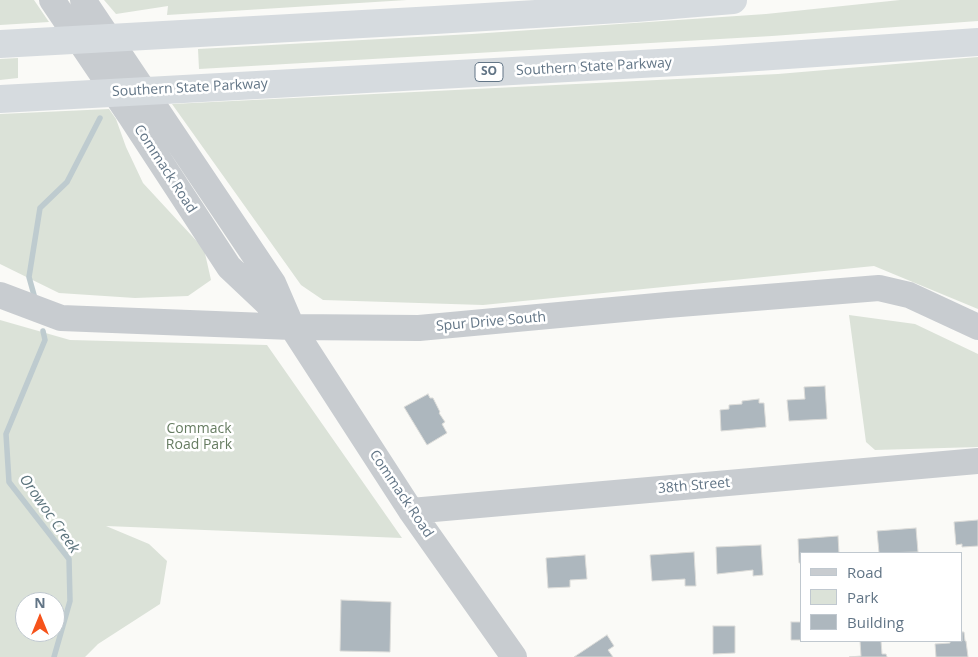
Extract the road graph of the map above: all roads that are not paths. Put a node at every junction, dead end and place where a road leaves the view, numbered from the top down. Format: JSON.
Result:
{"nodes":[{"id":1,"x":733,"y":0,"type":"edge"},
{"id":2,"x":87,"y":6,"type":"edge"},
{"id":3,"x":57,"y":7,"type":"edge"},
{"id":4,"x":978,"y":42,"type":"edge"},
{"id":5,"x":0,"y":44,"type":"edge"},
{"id":6,"x":0,"y":99,"type":"edge"},
{"id":7,"x":0,"y":295,"type":"edge"},
{"id":8,"x":292,"y":327,"type":"junction"},
{"id":9,"x":978,"y":327,"type":"edge"},
{"id":10,"x":978,"y":461,"type":"edge"},
{"id":11,"x":411,"y":511,"type":"junction"},
{"id":12,"x":514,"y":657,"type":"edge"}],
"edges":[{"from":1,"to":5,"type":"highway"},
{"from":2,"to":8,"type":"street","name":"Commack Road"},
{"from":3,"to":8,"type":"street","name":"Commack Road"},
{"from":4,"to":6,"type":"highway","name":"Southern State Parkway","number":"SO"},
{"from":7,"to":8,"type":"street","name":"Spur Drive South"},
{"from":8,"to":9,"type":"street","name":"Spur Drive South"},
{"from":8,"to":11,"type":"street","name":"Commack Road"},
{"from":10,"to":11,"type":"street","name":"38th Street"},
{"from":11,"to":12,"type":"street","name":"Commack Road"}]}
